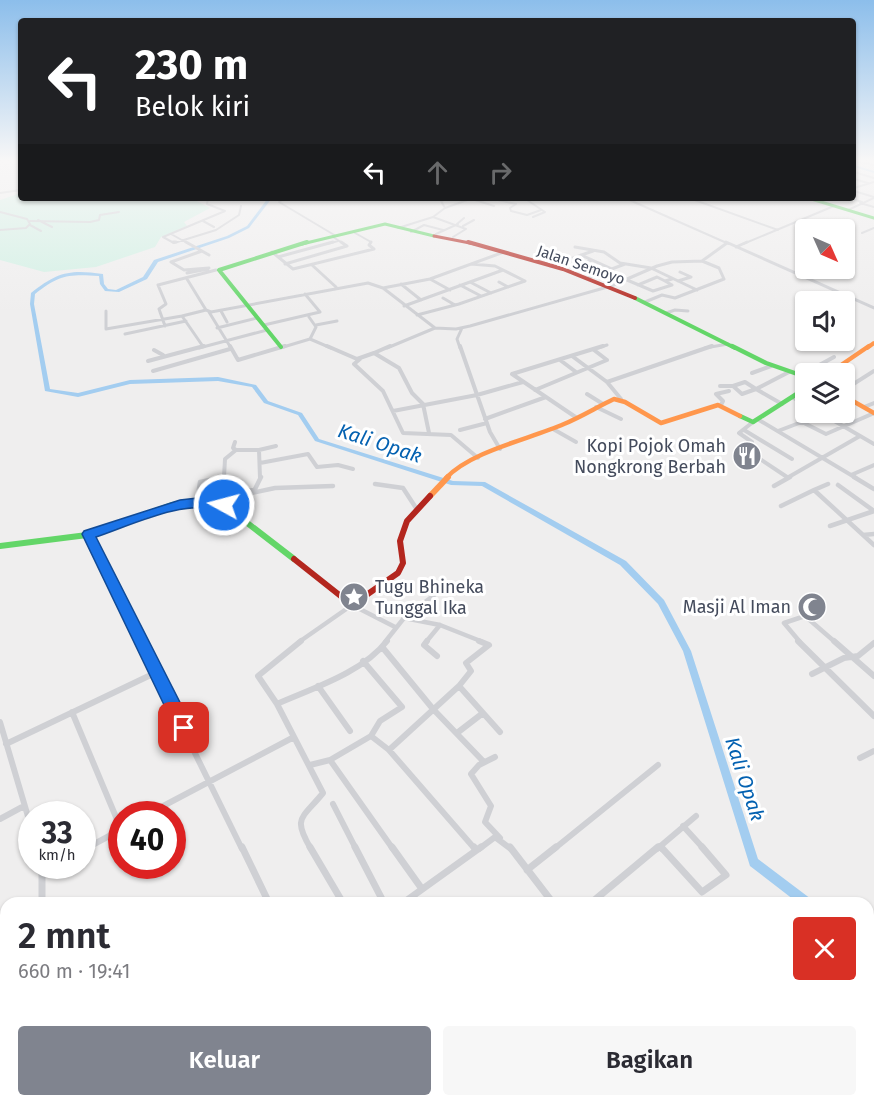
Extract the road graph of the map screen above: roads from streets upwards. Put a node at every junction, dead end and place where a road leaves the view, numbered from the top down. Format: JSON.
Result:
{"nodes":[{"id":1,"x":2,"y":213,"type":"edge"},
{"id":2,"x":116,"y":213,"type":"edge"},
{"id":3,"x":221,"y":213,"type":"edge"},
{"id":4,"x":233,"y":213,"type":"edge"},
{"id":5,"x":296,"y":213,"type":"edge"},
{"id":6,"x":439,"y":213,"type":"edge"},
{"id":7,"x":518,"y":213,"type":"edge"},
{"id":8,"x":536,"y":213,"type":"edge"},
{"id":9,"x":540,"y":213,"type":"edge"},
{"id":10,"x":658,"y":213,"type":"edge"},
{"id":11,"x":730,"y":213,"type":"edge"},
{"id":12,"x":818,"y":213,"type":"edge"},
{"id":13,"x":239,"y":214,"type":"joint"},
{"id":14,"x":434,"y":216,"type":"junction"},
{"id":15,"x":533,"y":217,"type":"dead end"},
{"id":16,"x":465,"y":218,"type":"dead end"},
{"id":17,"x":38,"y":220,"type":"junction"},
{"id":18,"x":446,"y":220,"type":"junction"},
{"id":19,"x":474,"y":220,"type":"dead end"},
{"id":20,"x":203,"y":221,"type":"junction"},
{"id":21,"x":417,"y":222,"type":"junction"},
{"id":22,"x":45,"y":223,"type":"junction"},
{"id":23,"x":458,"y":224,"type":"junction"},
{"id":24,"x":31,"y":225,"type":"junction"},
{"id":25,"x":424,"y":225,"type":"junction"},
{"id":26,"x":463,"y":226,"type":"junction"},
{"id":27,"x":52,"y":227,"type":"dead end"},
{"id":28,"x":214,"y":227,"type":"dead end"},
{"id":29,"x":430,"y":227,"type":"junction"},
{"id":30,"x":398,"y":228,"type":"junction"},
{"id":31,"x":874,"y":228,"type":"edge"},
{"id":32,"x":20,"y":229,"type":"junction"},
{"id":33,"x":0,"y":230,"type":"edge"},
{"id":34,"x":445,"y":230,"type":"junction"},
{"id":35,"x":778,"y":230,"type":"junction"},
{"id":36,"x":41,"y":231,"type":"dead end"},
{"id":37,"x":179,"y":231,"type":"junction"},
{"id":38,"x":411,"y":232,"type":"junction"},
{"id":39,"x":355,"y":233,"type":"junction"},
{"id":40,"x":862,"y":233,"type":"dead end"},
{"id":41,"x":30,"y":234,"type":"dead end"},
{"id":42,"x":171,"y":234,"type":"junction"},
{"id":43,"x":436,"y":234,"type":"junction"},
{"id":44,"x":453,"y":237,"type":"junction"},
{"id":45,"x":191,"y":238,"type":"junction"},
{"id":46,"x":336,"y":238,"type":"junction"},
{"id":47,"x":183,"y":240,"type":"junction"},
{"id":48,"x":727,"y":243,"type":"junction"},
{"id":49,"x":295,"y":246,"type":"junction"},
{"id":50,"x":312,"y":246,"type":"junction"},
{"id":51,"x":575,"y":247,"type":"dead end"},
{"id":52,"x":736,"y":247,"type":"junction"},
{"id":53,"x":345,"y":249,"type":"junction"},
{"id":54,"x":596,"y":249,"type":"junction"},
{"id":55,"x":201,"y":250,"type":"junction"},
{"id":56,"x":302,"y":251,"type":"junction"},
{"id":57,"x":272,"y":252,"type":"junction"},
{"id":58,"x":504,"y":252,"type":"junction"},
{"id":59,"x":320,"y":254,"type":"junction"},
{"id":60,"x":209,"y":255,"type":"dead end"},
{"id":61,"x":356,"y":255,"type":"junction"},
{"id":62,"x":581,"y":255,"type":"junction"},
{"id":63,"x":311,"y":256,"type":"junction"},
{"id":64,"x":278,"y":257,"type":"junction"},
{"id":65,"x":612,"y":258,"type":"junction"},
{"id":66,"x":592,"y":260,"type":"junction"},
{"id":67,"x":702,"y":261,"type":"junction"},
{"id":68,"x":319,"y":263,"type":"junction"},
{"id":69,"x":598,"y":263,"type":"junction"},
{"id":70,"x":285,"y":264,"type":"junction"},
{"id":71,"x":471,"y":264,"type":"junction"},
{"id":72,"x":625,"y":264,"type":"junction"},
{"id":73,"x":312,"y":265,"type":"junction"},
{"id":74,"x":550,"y":266,"type":"junction"},
{"id":75,"x":573,"y":267,"type":"dead end"},
{"id":76,"x":209,"y":268,"type":"junction"},
{"id":77,"x":651,"y":268,"type":"junction"},
{"id":78,"x":218,"y":270,"type":"junction"},
{"id":79,"x":503,"y":270,"type":"junction"},
{"id":80,"x":613,"y":270,"type":"junction"},
{"id":81,"x":680,"y":272,"type":"dead end"},
{"id":82,"x":187,"y":273,"type":"dead end"},
{"id":83,"x":638,"y":275,"type":"junction"},
{"id":84,"x":588,"y":278,"type":"junction"},
{"id":85,"x":187,"y":279,"type":"junction"},
{"id":86,"x":430,"y":279,"type":"junction"},
{"id":87,"x":674,"y":279,"type":"junction"},
{"id":88,"x":627,"y":280,"type":"junction"},
{"id":89,"x":651,"y":280,"type":"junction"},
{"id":90,"x":665,"y":281,"type":"junction"},
{"id":91,"x":678,"y":281,"type":"junction"},
{"id":92,"x":470,"y":282,"type":"junction"},
{"id":93,"x":499,"y":282,"type":"dead end"},
{"id":94,"x":411,"y":283,"type":"junction"},
{"id":95,"x":401,"y":284,"type":"junction"},
{"id":96,"x":460,"y":285,"type":"junction"},
{"id":97,"x":638,"y":285,"type":"junction"},
{"id":98,"x":611,"y":286,"type":"junction"},
{"id":99,"x":336,"y":287,"type":"junction"},
{"id":100,"x":508,"y":287,"type":"junction"},
{"id":101,"x":383,"y":288,"type":"junction"},
{"id":102,"x":418,"y":288,"type":"dead end"},
{"id":103,"x":450,"y":290,"type":"junction"},
{"id":104,"x":697,"y":290,"type":"junction"},
{"id":105,"x":653,"y":291,"type":"junction"},
{"id":106,"x":491,"y":293,"type":"junction"},
{"id":107,"x":304,"y":294,"type":"junction"},
{"id":108,"x":662,"y":295,"type":"junction"},
{"id":109,"x":481,"y":296,"type":"junction"},
{"id":110,"x":443,"y":298,"type":"dead end"},
{"id":111,"x":461,"y":298,"type":"dead end"},
{"id":112,"x":421,"y":300,"type":"junction"},
{"id":113,"x":469,"y":301,"type":"junction"},
{"id":114,"x":645,"y":303,"type":"junction"},
{"id":115,"x":455,"y":305,"type":"junction"},
{"id":116,"x":245,"y":306,"type":"junction"},
{"id":117,"x":405,"y":306,"type":"junction"},
{"id":118,"x":874,"y":308,"type":"edge"},
{"id":119,"x":106,"y":311,"type":"dead end"},
{"id":120,"x":208,"y":311,"type":"junction"},
{"id":121,"x":221,"y":311,"type":"junction"},
{"id":122,"x":688,"y":312,"type":"dead end"},
{"id":123,"x":666,"y":313,"type":"junction"},
{"id":124,"x":417,"y":315,"type":"junction"},
{"id":125,"x":182,"y":316,"type":"junction"},
{"id":126,"x":309,"y":316,"type":"junction"},
{"id":127,"x":256,"y":318,"type":"junction"},
{"id":128,"x":164,"y":319,"type":"junction"},
{"id":129,"x":186,"y":321,"type":"junction"},
{"id":130,"x":338,"y":321,"type":"dead end"},
{"id":131,"x":227,"y":324,"type":"junction"},
{"id":132,"x":238,"y":324,"type":"dead end"},
{"id":133,"x":316,"y":325,"type":"junction"},
{"id":134,"x":165,"y":326,"type":"junction"},
{"id":135,"x":217,"y":328,"type":"junction"},
{"id":136,"x":266,"y":328,"type":"junction"},
{"id":137,"x":435,"y":328,"type":"junction"},
{"id":138,"x":462,"y":328,"type":"junction"},
{"id":139,"x":125,"y":334,"type":"dead end"},
{"id":140,"x":246,"y":334,"type":"junction"},
{"id":141,"x":235,"y":337,"type":"junction"},
{"id":142,"x":310,"y":339,"type":"junction"},
{"id":143,"x":224,"y":340,"type":"junction"},
{"id":144,"x":874,"y":343,"type":"edge"},
{"id":145,"x":728,"y":344,"type":"junction"},
{"id":146,"x":202,"y":345,"type":"junction"},
{"id":147,"x":607,"y":345,"type":"dead end"},
{"id":148,"x":281,"y":347,"type":"junction"},
{"id":149,"x":230,"y":349,"type":"junction"},
{"id":150,"x":154,"y":350,"type":"dead end"},
{"id":151,"x":594,"y":350,"type":"junction"},
{"id":152,"x":374,"y":353,"type":"junction"},
{"id":153,"x":163,"y":355,"type":"junction"},
{"id":154,"x":572,"y":356,"type":"junction"},
{"id":155,"x":834,"y":357,"type":"dead end"},
{"id":156,"x":360,"y":359,"type":"junction"},
{"id":157,"x":238,"y":360,"type":"junction"},
{"id":158,"x":560,"y":360,"type":"junction"},
{"id":159,"x":148,"y":361,"type":"dead end"},
{"id":160,"x":233,"y":362,"type":"dead end"},
{"id":161,"x":824,"y":363,"type":"edge"},
{"id":162,"x":844,"y":363,"type":"edge"},
{"id":163,"x":771,"y":366,"type":"junction"},
{"id":164,"x":588,"y":367,"type":"junction"},
{"id":165,"x":153,"y":371,"type":"dead end"},
{"id":166,"x":874,"y":371,"type":"edge"},
{"id":167,"x":576,"y":372,"type":"junction"},
{"id":168,"x":789,"y":372,"type":"junction"},
{"id":169,"x":753,"y":373,"type":"dead end"},
{"id":170,"x":795,"y":374,"type":"edge"},
{"id":171,"x":523,"y":382,"type":"junction"},
{"id":172,"x":607,"y":382,"type":"junction"},
{"id":173,"x":855,"y":383,"type":"edge"},
{"id":174,"x":720,"y":386,"type":"dead end"},
{"id":175,"x":733,"y":386,"type":"junction"},
{"id":176,"x":755,"y":389,"type":"junction"},
{"id":177,"x":535,"y":390,"type":"junction"},
{"id":178,"x":729,"y":391,"type":"dead end"},
{"id":179,"x":587,"y":394,"type":"dead end"},
{"id":180,"x":477,"y":395,"type":"junction"},
{"id":181,"x":795,"y":395,"type":"edge"},
{"id":182,"x":546,"y":397,"type":"junction"},
{"id":183,"x":792,"y":397,"type":"junction"},
{"id":184,"x":621,"y":399,"type":"junction"},
{"id":185,"x":795,"y":399,"type":"edge"},
{"id":186,"x":855,"y":402,"type":"edge"},
{"id":187,"x":874,"y":403,"type":"edge"},
{"id":188,"x":423,"y":404,"type":"junction"},
{"id":189,"x":782,"y":404,"type":"junction"},
{"id":190,"x":599,"y":405,"type":"junction"},
{"id":191,"x":721,"y":405,"type":"junction"},
{"id":192,"x":864,"y":407,"type":"junction"},
{"id":193,"x":393,"y":411,"type":"junction"},
{"id":194,"x":874,"y":413,"type":"edge"},
{"id":195,"x":577,"y":418,"type":"junction"},
{"id":196,"x":621,"y":419,"type":"dead end"},
{"id":197,"x":486,"y":421,"type":"junction"},
{"id":198,"x":756,"y":421,"type":"junction"},
{"id":199,"x":799,"y":423,"type":"edge"},
{"id":200,"x":804,"y":423,"type":"edge"},
{"id":201,"x":838,"y":423,"type":"edge"},
{"id":202,"x":842,"y":426,"type":"junction"},
{"id":203,"x":553,"y":429,"type":"junction"},
{"id":204,"x":460,"y":430,"type":"dead end"},
{"id":205,"x":744,"y":430,"type":"junction"},
{"id":206,"x":778,"y":431,"type":"junction"},
{"id":207,"x":429,"y":433,"type":"junction"},
{"id":208,"x":412,"y":435,"type":"junction"},
{"id":209,"x":860,"y":436,"type":"junction"},
{"id":210,"x":416,"y":440,"type":"dead end"},
{"id":211,"x":235,"y":442,"type":"dead end"},
{"id":212,"x":576,"y":442,"type":"dead end"},
{"id":213,"x":874,"y":444,"type":"edge"},
{"id":214,"x":276,"y":446,"type":"dead end"},
{"id":215,"x":500,"y":449,"type":"junction"},
{"id":216,"x":236,"y":450,"type":"junction"},
{"id":217,"x":259,"y":450,"type":"junction"},
{"id":218,"x":822,"y":457,"type":"junction"},
{"id":219,"x":478,"y":458,"type":"junction"},
{"id":220,"x":792,"y":459,"type":"dead end"},
{"id":221,"x":260,"y":463,"type":"junction"},
{"id":222,"x":874,"y":465,"type":"edge"},
{"id":223,"x":353,"y":469,"type":"dead end"},
{"id":224,"x":851,"y":475,"type":"junction"},
{"id":225,"x":787,"y":477,"type":"junction"},
{"id":226,"x":375,"y":484,"type":"dead end"},
{"id":227,"x":828,"y":484,"type":"dead end"},
{"id":228,"x":838,"y":484,"type":"dead end"},
{"id":229,"x":333,"y":486,"type":"dead end"},
{"id":230,"x":774,"y":486,"type":"dead end"},
{"id":231,"x":874,"y":489,"type":"edge"},
{"id":232,"x":814,"y":490,"type":"junction"},
{"id":233,"x":247,"y":494,"type":"junction"},
{"id":234,"x":230,"y":499,"type":"junction"},
{"id":235,"x":197,"y":501,"type":"junction"},
{"id":236,"x":214,"y":503,"type":"junction"},
{"id":237,"x":224,"y":505,"type":"junction"},
{"id":238,"x":781,"y":506,"type":"dead end"},
{"id":239,"x":416,"y":508,"type":"junction"},
{"id":240,"x":874,"y":511,"type":"edge"},
{"id":241,"x":846,"y":520,"type":"junction"},
{"id":242,"x":830,"y":526,"type":"dead end"},
{"id":243,"x":88,"y":534,"type":"junction"},
{"id":244,"x":874,"y":534,"type":"edge"},
{"id":245,"x":863,"y":535,"type":"junction"},
{"id":246,"x":874,"y":545,"type":"edge"},
{"id":247,"x":0,"y":546,"type":"edge"},
{"id":248,"x":441,"y":590,"type":"dead end"},
{"id":249,"x":352,"y":605,"type":"junction"},
{"id":250,"x":823,"y":612,"type":"dead end"},
{"id":251,"x":404,"y":618,"type":"junction"},
{"id":252,"x":808,"y":618,"type":"junction"},
{"id":253,"x":440,"y":625,"type":"junction"},
{"id":254,"x":395,"y":627,"type":"junction"},
{"id":255,"x":874,"y":643,"type":"edge"},
{"id":256,"x":383,"y":648,"type":"junction"},
{"id":257,"x":437,"y":656,"type":"dead end"},
{"id":258,"x":851,"y":657,"type":"junction"},
{"id":259,"x":363,"y":661,"type":"junction"},
{"id":260,"x":827,"y":668,"type":"junction"},
{"id":261,"x":157,"y":672,"type":"junction"},
{"id":262,"x":812,"y":674,"type":"dead end"},
{"id":263,"x":874,"y":676,"type":"edge"},
{"id":264,"x":318,"y":686,"type":"junction"},
{"id":265,"x":459,"y":686,"type":"junction"},
{"id":266,"x":277,"y":704,"type":"junction"},
{"id":267,"x":874,"y":705,"type":"edge"},
{"id":268,"x":433,"y":709,"type":"junction"},
{"id":269,"x":867,"y":709,"type":"junction"},
{"id":270,"x":72,"y":712,"type":"junction"},
{"id":271,"x":483,"y":713,"type":"junction"},
{"id":272,"x":874,"y":716,"type":"edge"},
{"id":273,"x":0,"y":722,"type":"edge"},
{"id":274,"x":350,"y":730,"type":"dead end"},
{"id":275,"x":500,"y":732,"type":"dead end"},
{"id":276,"x":457,"y":733,"type":"junction"},
{"id":277,"x":371,"y":736,"type":"junction"},
{"id":278,"x":294,"y":737,"type":"junction"},
{"id":279,"x":6,"y":744,"type":"junction"},
{"id":280,"x":389,"y":750,"type":"junction"},
{"id":281,"x":874,"y":751,"type":"edge"},
{"id":282,"x":495,"y":757,"type":"dead end"},
{"id":283,"x":860,"y":758,"type":"dead end"},
{"id":284,"x":330,"y":760,"type":"junction"},
{"id":285,"x":484,"y":762,"type":"junction"},
{"id":286,"x":310,"y":765,"type":"junction"},
{"id":287,"x":658,"y":765,"type":"dead end"},
{"id":288,"x":210,"y":781,"type":"junction"},
{"id":289,"x":23,"y":801,"type":"edge"},
{"id":290,"x":109,"y":801,"type":"edge"},
{"id":291,"x":172,"y":801,"type":"edge"},
{"id":292,"x":333,"y":804,"type":"dead end"},
{"id":293,"x":18,"y":809,"type":"edge"},
{"id":294,"x":696,"y":816,"type":"dead end"},
{"id":295,"x":0,"y":819,"type":"edge"},
{"id":296,"x":683,"y":826,"type":"junction"},
{"id":297,"x":500,"y":838,"type":"junction"},
{"id":298,"x":660,"y":846,"type":"junction"},
{"id":299,"x":476,"y":850,"type":"junction"},
{"id":300,"x":527,"y":870,"type":"junction"},
{"id":301,"x":43,"y":879,"type":"edge"},
{"id":302,"x":422,"y":889,"type":"junction"},
{"id":303,"x":42,"y":897,"type":"edge"},
{"id":304,"x":266,"y":897,"type":"edge"},
{"id":305,"x":339,"y":897,"type":"edge"},
{"id":306,"x":381,"y":897,"type":"edge"},
{"id":307,"x":411,"y":897,"type":"edge"},
{"id":308,"x":548,"y":897,"type":"edge"},
{"id":309,"x":598,"y":897,"type":"edge"}],
"edges":[{"from":1,"to":24,"type":"street"},
{"from":2,"to":17,"type":"street"},
{"from":3,"to":20,"type":"street"},
{"from":4,"to":13,"type":"street"},
{"from":5,"to":46,"type":"street"},
{"from":6,"to":14,"type":"street"},
{"from":7,"to":8,"type":"street"},
{"from":9,"to":15,"type":"street"},
{"from":10,"to":48,"type":"street"},
{"from":11,"to":35,"type":"street"},
{"from":12,"to":35,"type":"street"},
{"from":13,"to":45,"type":"street"},
{"from":14,"to":18,"type":"street"},
{"from":14,"to":21,"type":"street"},
{"from":16,"to":23,"type":"street"},
{"from":17,"to":22,"type":"street"},
{"from":17,"to":24,"type":"street"},
{"from":18,"to":23,"type":"street"},
{"from":18,"to":29,"type":"street"},
{"from":19,"to":26,"type":"street"},
{"from":20,"to":28,"type":"street"},
{"from":20,"to":37,"type":"street"},
{"from":21,"to":25,"type":"street"},
{"from":21,"to":30,"type":"street"},
{"from":22,"to":24,"type":"street"},
{"from":22,"to":27,"type":"street"},
{"from":23,"to":26,"type":"street"},
{"from":23,"to":34,"type":"street"},
{"from":24,"to":32,"type":"street"},
{"from":24,"to":36,"type":"street"},
{"from":25,"to":29,"type":"street"},
{"from":25,"to":38,"type":"street"},
{"from":26,"to":44,"type":"street"},
{"from":29,"to":34,"type":"street"},
{"from":30,"to":38,"type":"street","name":"Jalan Semoyo"},
{"from":30,"to":39,"type":"street","name":"Jalan Semoyo"},
{"from":31,"to":40,"type":"street"},
{"from":32,"to":33,"type":"street"},
{"from":32,"to":41,"type":"street"},
{"from":34,"to":43,"type":"street"},
{"from":35,"to":52,"type":"street"},
{"from":37,"to":42,"type":"street"},
{"from":37,"to":45,"type":"street"},
{"from":38,"to":43,"type":"street","name":"Jalan Semoyo"},
{"from":39,"to":46,"type":"street"},
{"from":39,"to":61,"type":"street"},
{"from":42,"to":47,"type":"street"},
{"from":42,"to":47,"type":"street"},
{"from":43,"to":44,"type":"street","name":"Jalan Semoyo"},
{"from":44,"to":58,"type":"street","name":"Jalan Semoyo"},
{"from":45,"to":47,"type":"street"},
{"from":46,"to":50,"type":"street"},
{"from":46,"to":53,"type":"street"},
{"from":47,"to":55,"type":"street"},
{"from":48,"to":52,"type":"street"},
{"from":48,"to":67,"type":"street"},
{"from":49,"to":50,"type":"street"},
{"from":49,"to":56,"type":"street"},
{"from":49,"to":57,"type":"street"},
{"from":50,"to":56,"type":"street"},
{"from":50,"to":59,"type":"street"},
{"from":51,"to":54,"type":"street"},
{"from":52,"to":118,"type":"street"},
{"from":53,"to":59,"type":"street"},
{"from":53,"to":61,"type":"street"},
{"from":54,"to":62,"type":"street"},
{"from":54,"to":65,"type":"street"},
{"from":55,"to":60,"type":"street"},
{"from":55,"to":76,"type":"street"},
{"from":56,"to":64,"type":"street"},
{"from":57,"to":64,"type":"street"},
{"from":57,"to":78,"type":"street"},
{"from":58,"to":71,"type":"street"},
{"from":58,"to":74,"type":"street","name":"Jalan Semoyo"},
{"from":59,"to":63,"type":"street"},
{"from":61,"to":68,"type":"street"},
{"from":62,"to":66,"type":"street"},
{"from":62,"to":74,"type":"street"},
{"from":63,"to":68,"type":"street"},
{"from":63,"to":70,"type":"street"},
{"from":64,"to":70,"type":"street"},
{"from":65,"to":69,"type":"street"},
{"from":65,"to":72,"type":"street"},
{"from":66,"to":69,"type":"street"},
{"from":66,"to":75,"type":"street"},
{"from":67,"to":77,"type":"street"},
{"from":67,"to":104,"type":"street"},
{"from":68,"to":73,"type":"street"},
{"from":69,"to":80,"type":"street"},
{"from":70,"to":73,"type":"street"},
{"from":71,"to":79,"type":"street"},
{"from":71,"to":86,"type":"street"},
{"from":72,"to":77,"type":"street"},
{"from":72,"to":80,"type":"street"},
{"from":73,"to":99,"type":"street"},
{"from":74,"to":84,"type":"street","name":"Jalan Semoyo"},
{"from":76,"to":78,"type":"street"},
{"from":76,"to":82,"type":"street"},
{"from":77,"to":83,"type":"street"},
{"from":77,"to":87,"type":"street"},
{"from":78,"to":85,"type":"street"},
{"from":78,"to":116,"type":"street"},
{"from":79,"to":92,"type":"street"},
{"from":79,"to":100,"type":"street"},
{"from":80,"to":84,"type":"street"},
{"from":81,"to":91,"type":"street"},
{"from":83,"to":88,"type":"street"},
{"from":83,"to":89,"type":"street"},
{"from":84,"to":98,"type":"street","name":"Jalan Semoyo"},
{"from":85,"to":120,"type":"street"},
{"from":85,"to":128,"type":"street"},
{"from":86,"to":94,"type":"street"},
{"from":86,"to":103,"type":"street"},
{"from":87,"to":90,"type":"street"},
{"from":87,"to":91,"type":"street"},
{"from":88,"to":97,"type":"street"},
{"from":88,"to":98,"type":"street"},
{"from":89,"to":90,"type":"street"},
{"from":89,"to":97,"type":"street"},
{"from":90,"to":105,"type":"street"},
{"from":91,"to":104,"type":"street"},
{"from":92,"to":96,"type":"street"},
{"from":92,"to":106,"type":"street"},
{"from":93,"to":100,"type":"street"},
{"from":94,"to":95,"type":"street"},
{"from":94,"to":102,"type":"street"},
{"from":95,"to":101,"type":"street"},
{"from":95,"to":112,"type":"street"},
{"from":96,"to":103,"type":"street"},
{"from":96,"to":109,"type":"street"},
{"from":97,"to":105,"type":"street"},
{"from":98,"to":114,"type":"street","name":"Jalan Semoyo"},
{"from":98,"to":138,"type":"street"},
{"from":99,"to":101,"type":"street"},
{"from":99,"to":107,"type":"street"},
{"from":100,"to":106,"type":"street"},
{"from":101,"to":117,"type":"street"},
{"from":103,"to":112,"type":"street"},
{"from":104,"to":108,"type":"street"},
{"from":105,"to":108,"type":"street"},
{"from":106,"to":109,"type":"street"},
{"from":107,"to":116,"type":"street"},
{"from":107,"to":126,"type":"street"},
{"from":108,"to":114,"type":"street"},
{"from":109,"to":113,"type":"street"},
{"from":110,"to":115,"type":"street"},
{"from":111,"to":113,"type":"street"},
{"from":112,"to":117,"type":"street"},
{"from":113,"to":115,"type":"street"},
{"from":114,"to":123,"type":"street","name":"Jalan Semoyo"},
{"from":115,"to":124,"type":"street"},
{"from":116,"to":121,"type":"street"},
{"from":116,"to":127,"type":"street"},
{"from":117,"to":124,"type":"street"},
{"from":119,"to":128,"type":"street"},
{"from":120,"to":121,"type":"street"},
{"from":120,"to":125,"type":"street"},
{"from":120,"to":135,"type":"street"},
{"from":121,"to":131,"type":"street"},
{"from":122,"to":123,"type":"street"},
{"from":123,"to":145,"type":"street","name":"Jalan Semoyo"},
{"from":124,"to":137,"type":"street"},
{"from":125,"to":128,"type":"street"},
{"from":125,"to":129,"type":"street"},
{"from":126,"to":133,"type":"street"},
{"from":126,"to":136,"type":"street"},
{"from":127,"to":131,"type":"street"},
{"from":127,"to":136,"type":"street"},
{"from":128,"to":134,"type":"street"},
{"from":129,"to":134,"type":"street"},
{"from":129,"to":146,"type":"street"},
{"from":130,"to":133,"type":"street"},
{"from":131,"to":135,"type":"street"},
{"from":131,"to":141,"type":"street"},
{"from":132,"to":140,"type":"street"},
{"from":133,"to":142,"type":"street"},
{"from":134,"to":139,"type":"street"},
{"from":135,"to":143,"type":"street"},
{"from":136,"to":140,"type":"street"},
{"from":136,"to":148,"type":"street"},
{"from":137,"to":138,"type":"street"},
{"from":137,"to":152,"type":"street"},
{"from":138,"to":180,"type":"street"},
{"from":140,"to":141,"type":"street"},
{"from":141,"to":143,"type":"street"},
{"from":142,"to":148,"type":"street"},
{"from":142,"to":156,"type":"street"},
{"from":143,"to":146,"type":"street"},
{"from":143,"to":149,"type":"street"},
{"from":144,"to":162,"type":"street"},
{"from":145,"to":163,"type":"street","name":"Jalan Semoyo"},
{"from":145,"to":172,"type":"street"},
{"from":146,"to":153,"type":"street"},
{"from":147,"to":151,"type":"street"},
{"from":148,"to":157,"type":"street"},
{"from":149,"to":157,"type":"street"},
{"from":149,"to":165,"type":"street"},
{"from":150,"to":153,"type":"street"},
{"from":151,"to":154,"type":"street"},
{"from":151,"to":164,"type":"street"},
{"from":152,"to":156,"type":"street"},
{"from":152,"to":188,"type":"street"},
{"from":153,"to":159,"type":"street"},
{"from":154,"to":158,"type":"street"},
{"from":154,"to":164,"type":"street"},
{"from":155,"to":161,"type":"street"},
{"from":156,"to":193,"type":"street"},
{"from":157,"to":160,"type":"street"},
{"from":158,"to":167,"type":"street"},
{"from":158,"to":171,"type":"street"},
{"from":163,"to":168,"type":"street","name":"Jalan Semoyo"},
{"from":163,"to":169,"type":"street"},
{"from":164,"to":167,"type":"street"},
{"from":164,"to":172,"type":"street"},
{"from":166,"to":173,"type":"street"},
{"from":167,"to":177,"type":"street"},
{"from":168,"to":170,"type":"street","name":"Jalan Semoyo"},
{"from":168,"to":176,"type":"street"},
{"from":171,"to":177,"type":"street"},
{"from":171,"to":180,"type":"street"},
{"from":172,"to":184,"type":"street"},
{"from":174,"to":175,"type":"street"},
{"from":175,"to":176,"type":"street"},
{"from":175,"to":176,"type":"street"},
{"from":176,"to":189,"type":"street"},
{"from":177,"to":182,"type":"street"},
{"from":178,"to":191,"type":"street"},
{"from":179,"to":190,"type":"street"},
{"from":180,"to":188,"type":"street"},
{"from":180,"to":197,"type":"street"},
{"from":181,"to":183,"type":"street"},
{"from":182,"to":195,"type":"street"},
{"from":182,"to":197,"type":"street"},
{"from":183,"to":185,"type":"street"},
{"from":183,"to":189,"type":"street"},
{"from":184,"to":190,"type":"street"},
{"from":184,"to":191,"type":"street"},
{"from":186,"to":192,"type":"street"},
{"from":187,"to":192,"type":"street"},
{"from":188,"to":193,"type":"street"},
{"from":188,"to":207,"type":"street"},
{"from":189,"to":198,"type":"street"},
{"from":190,"to":195,"type":"street"},
{"from":190,"to":196,"type":"street"},
{"from":191,"to":198,"type":"street"},
{"from":192,"to":194,"type":"street"},
{"from":193,"to":208,"type":"street"},
{"from":194,"to":202,"type":"street"},
{"from":195,"to":203,"type":"street"},
{"from":197,"to":204,"type":"street"},
{"from":197,"to":215,"type":"street"},
{"from":198,"to":205,"type":"street"},
{"from":198,"to":206,"type":"street"},
{"from":199,"to":206,"type":"street"},
{"from":200,"to":202,"type":"street"},
{"from":201,"to":202,"type":"street"},
{"from":202,"to":209,"type":"street"},
{"from":203,"to":212,"type":"street"},
{"from":203,"to":215,"type":"street"},
{"from":205,"to":220,"type":"street"},
{"from":205,"to":225,"type":"street"},
{"from":206,"to":218,"type":"street"},
{"from":207,"to":208,"type":"street"},
{"from":207,"to":219,"type":"street"},
{"from":208,"to":210,"type":"street"},
{"from":209,"to":213,"type":"street"},
{"from":209,"to":218,"type":"street"},
{"from":211,"to":216,"type":"street"},
{"from":214,"to":217,"type":"street"},
{"from":215,"to":219,"type":"street"},
{"from":216,"to":217,"type":"street"},
{"from":216,"to":235,"type":"street"},
{"from":217,"to":221,"type":"street"},
{"from":218,"to":224,"type":"street"},
{"from":218,"to":225,"type":"street"},
{"from":219,"to":239,"type":"street"},
{"from":221,"to":223,"type":"street"},
{"from":221,"to":233,"type":"street"},
{"from":222,"to":224,"type":"street"},
{"from":224,"to":231,"type":"street"},
{"from":225,"to":230,"type":"street"},
{"from":226,"to":239,"type":"street"},
{"from":227,"to":232,"type":"street"},
{"from":228,"to":240,"type":"street"},
{"from":229,"to":233,"type":"street"},
{"from":232,"to":238,"type":"street"},
{"from":232,"to":241,"type":"street"},
{"from":233,"to":234,"type":"street"},
{"from":234,"to":236,"type":"street"},
{"from":234,"to":237,"type":"street"},
{"from":235,"to":236,"type":"street"},
{"from":235,"to":243,"type":"street"},
{"from":236,"to":237,"type":"street"},
{"from":237,"to":249,"type":"street"},
{"from":239,"to":249,"type":"street"},
{"from":240,"to":241,"type":"street"},
{"from":241,"to":242,"type":"street"},
{"from":241,"to":245,"type":"street"},
{"from":243,"to":247,"type":"street"},
{"from":243,"to":261,"type":"street"},
{"from":244,"to":245,"type":"street"},
{"from":245,"to":246,"type":"street"},
{"from":248,"to":251,"type":"street"},
{"from":249,"to":254,"type":"street"},
{"from":249,"to":266,"type":"street"},
{"from":250,"to":252,"type":"street"},
{"from":251,"to":253,"type":"street"},
{"from":251,"to":254,"type":"street"},
{"from":252,"to":258,"type":"street"},
{"from":252,"to":260,"type":"street"},
{"from":253,"to":257,"type":"street"},
{"from":253,"to":265,"type":"street"},
{"from":254,"to":256,"type":"street"},
{"from":255,"to":258,"type":"street"},
{"from":256,"to":259,"type":"street"},
{"from":256,"to":268,"type":"street"},
{"from":258,"to":260,"type":"street"},
{"from":258,"to":263,"type":"street"},
{"from":259,"to":264,"type":"street"},
{"from":259,"to":277,"type":"street"},
{"from":260,"to":262,"type":"street"},
{"from":260,"to":269,"type":"street"},
{"from":261,"to":270,"type":"street"},
{"from":261,"to":288,"type":"street"},
{"from":264,"to":266,"type":"street"},
{"from":264,"to":274,"type":"street"},
{"from":265,"to":268,"type":"street"},
{"from":265,"to":271,"type":"street"},
{"from":266,"to":278,"type":"street"},
{"from":267,"to":269,"type":"street"},
{"from":268,"to":276,"type":"street"},
{"from":268,"to":280,"type":"street"},
{"from":269,"to":272,"type":"street"},
{"from":270,"to":279,"type":"street"},
{"from":270,"to":290,"type":"street"},
{"from":271,"to":275,"type":"street"},
{"from":271,"to":276,"type":"street"},
{"from":273,"to":279,"type":"street"},
{"from":276,"to":285,"type":"street"},
{"from":277,"to":280,"type":"street"},
{"from":277,"to":284,"type":"street"},
{"from":278,"to":286,"type":"street"},
{"from":278,"to":288,"type":"street"},
{"from":279,"to":289,"type":"street"},
{"from":280,"to":299,"type":"street"},
{"from":281,"to":283,"type":"street"},
{"from":282,"to":285,"type":"street"},
{"from":284,"to":286,"type":"street"},
{"from":284,"to":302,"type":"street"},
{"from":285,"to":297,"type":"street"},
{"from":286,"to":305,"type":"street"},
{"from":287,"to":300,"type":"street"},
{"from":288,"to":291,"type":"street"},
{"from":288,"to":304,"type":"street"},
{"from":292,"to":306,"type":"street"},
{"from":293,"to":295,"type":"street"},
{"from":294,"to":296,"type":"street"},
{"from":296,"to":298,"type":"street"},
{"from":296,"to":298,"type":"street"},
{"from":297,"to":299,"type":"street"},
{"from":297,"to":300,"type":"street"},
{"from":298,"to":309,"type":"street"},
{"from":299,"to":302,"type":"street"},
{"from":300,"to":308,"type":"street"},
{"from":301,"to":303,"type":"street"},
{"from":302,"to":307,"type":"street"}]}
